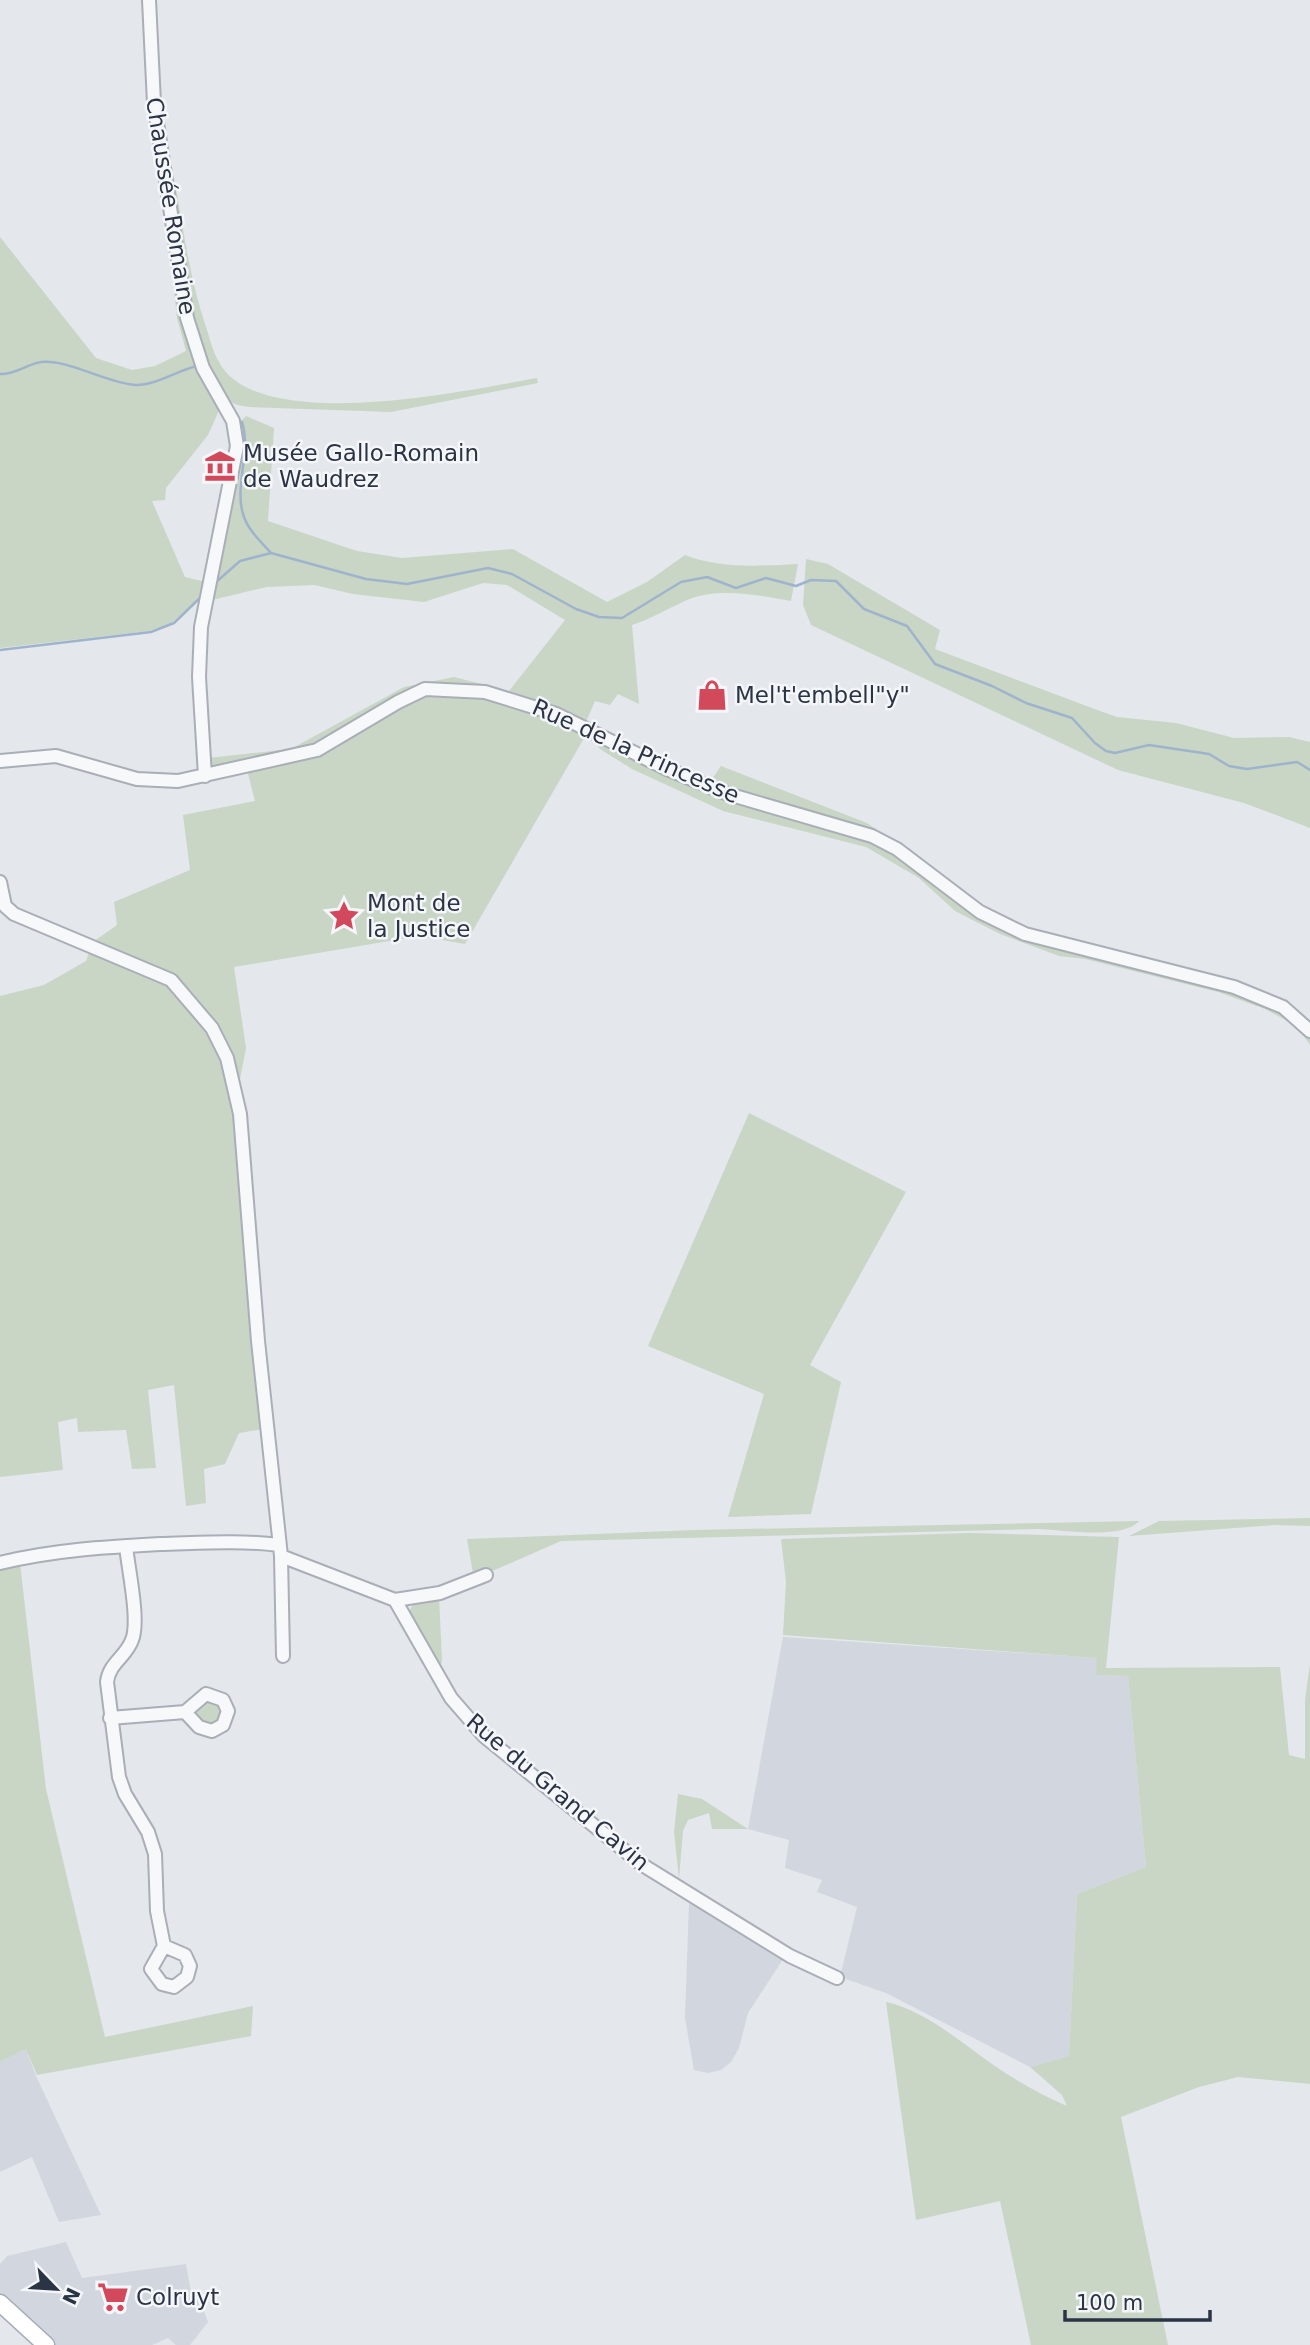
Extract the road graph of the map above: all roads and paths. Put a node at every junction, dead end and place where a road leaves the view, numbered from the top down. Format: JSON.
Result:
{"nodes":[{"id":1,"x":149,"y":0,"type":"edge"},
{"id":2,"x":0,"y":761,"type":"edge"},
{"id":3,"x":205,"y":776,"type":"junction"},
{"id":4,"x":0,"y":882,"type":"edge"},
{"id":5,"x":1310,"y":1031,"type":"edge"},
{"id":6,"x":126,"y":1546,"type":"junction"},
{"id":7,"x":280,"y":1551,"type":"junction"},
{"id":8,"x":0,"y":1563,"type":"edge"},
{"id":9,"x":486,"y":1574,"type":"dead end"},
{"id":10,"x":395,"y":1600,"type":"junction"},
{"id":11,"x":283,"y":1656,"type":"dead end"},
{"id":12,"x":185,"y":1712,"type":"dead end"},
{"id":13,"x":110,"y":1718,"type":"junction"},
{"id":14,"x":164,"y":1947,"type":"dead end"},
{"id":15,"x":837,"y":1978,"type":"dead end"},
{"id":16,"x":0,"y":2303,"type":"edge"},
{"id":17,"x":46,"y":2345,"type":"edge"}],
"edges":[{"from":1,"to":3,"type":"street","name":"Chaussée Romaine"},
{"from":2,"to":3,"type":"street","name":"Rue de la Princesse"},
{"from":3,"to":5,"type":"street","name":"Rue de la Princesse"},
{"from":4,"to":7,"type":"street"},
{"from":6,"to":7,"type":"street"},
{"from":6,"to":8,"type":"street"},
{"from":6,"to":13,"type":"street"},
{"from":7,"to":10,"type":"street"},
{"from":7,"to":11,"type":"street"},
{"from":9,"to":10,"type":"street"},
{"from":10,"to":15,"type":"street","name":"Rue du Grand Cavin"},
{"from":12,"to":13,"type":"street"},
{"from":13,"to":14,"type":"street"},
{"from":16,"to":17,"type":"main road"}]}
